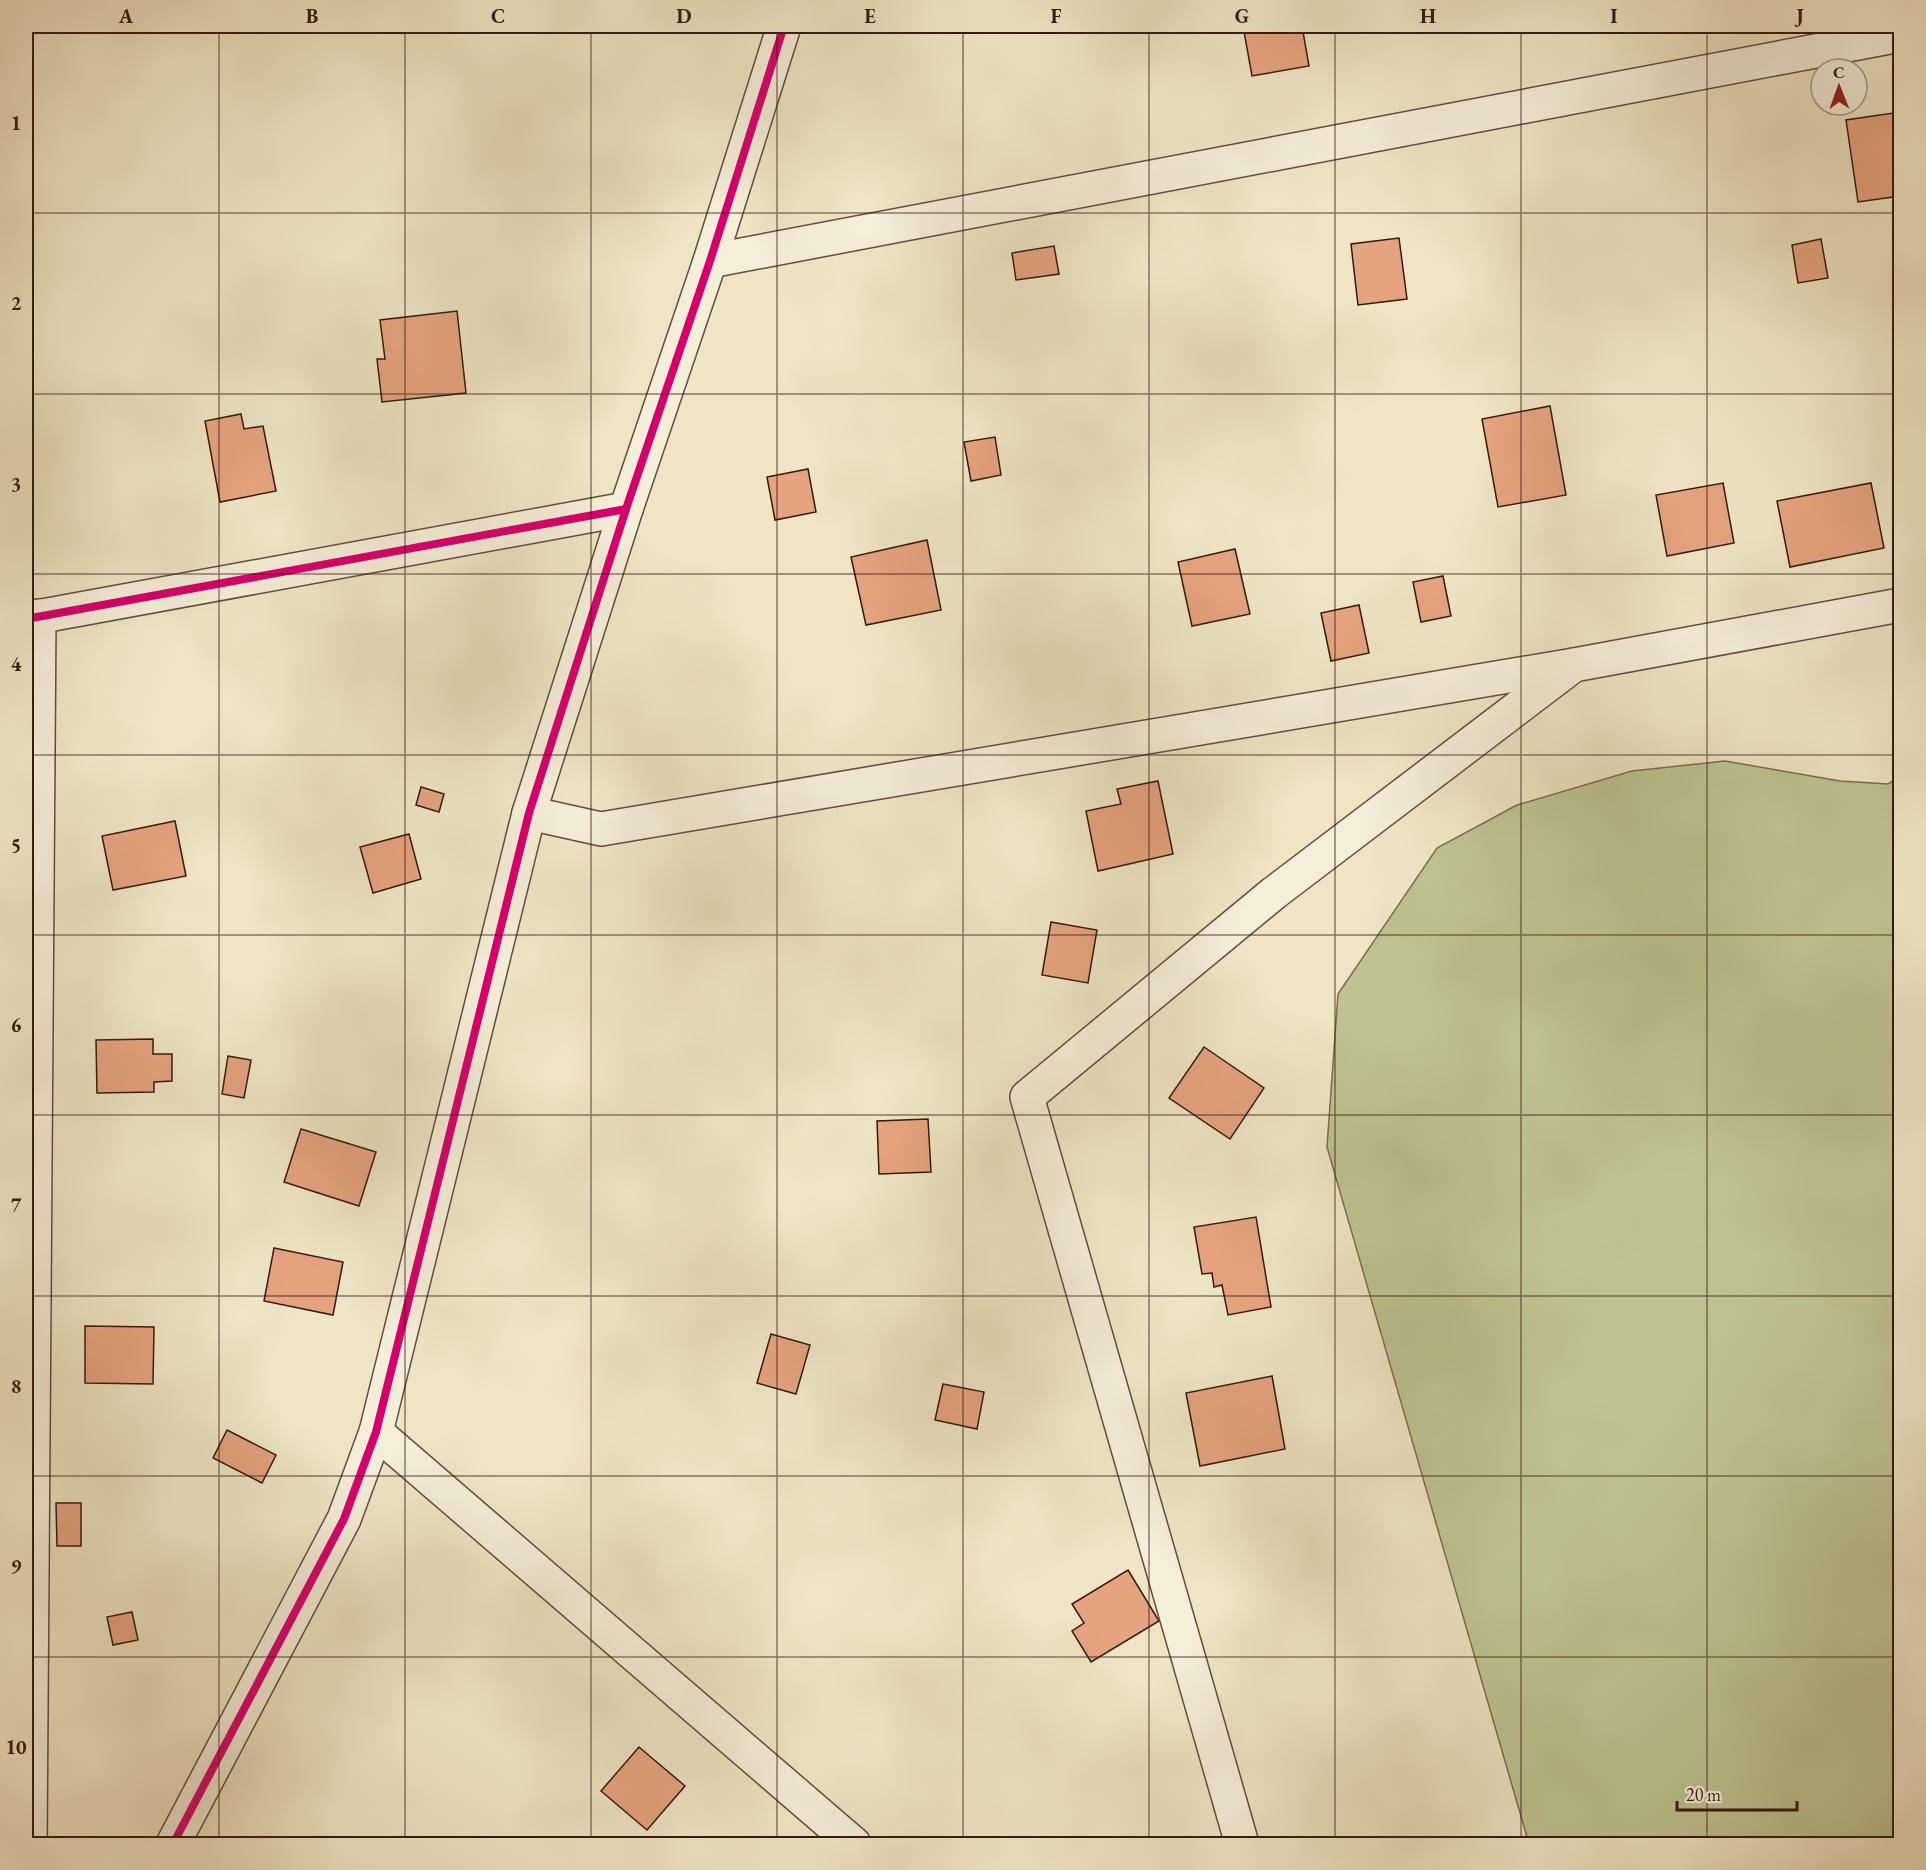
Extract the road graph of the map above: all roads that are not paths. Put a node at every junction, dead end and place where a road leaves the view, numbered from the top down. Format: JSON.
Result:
{"nodes":[{"id":1,"x":784,"y":26,"type":"edge"},
{"id":2,"x":1900,"y":35,"type":"edge"},
{"id":3,"x":710,"y":261,"type":"junction"},
{"id":4,"x":626,"y":509,"type":"junction"},
{"id":5,"x":1900,"y":605,"type":"edge"},
{"id":6,"x":32,"y":618,"type":"edge"},
{"id":7,"x":1574,"y":665,"type":"junction"},
{"id":8,"x":529,"y":813,"type":"junction"},
{"id":9,"x":376,"y":1432,"type":"junction"},
{"id":10,"x":30,"y":1845,"type":"edge"},
{"id":11,"x":173,"y":1845,"type":"edge"},
{"id":12,"x":854,"y":1845,"type":"edge"},
{"id":13,"x":1242,"y":1845,"type":"edge"}],
"edges":[{"from":1,"to":3,"type":"street"},
{"from":2,"to":3,"type":"street"},
{"from":3,"to":4,"type":"street"},
{"from":4,"to":6,"type":"street"},
{"from":4,"to":8,"type":"street"},
{"from":5,"to":7,"type":"street"},
{"from":6,"to":10,"type":"street"},
{"from":7,"to":8,"type":"street"},
{"from":7,"to":13,"type":"street"},
{"from":8,"to":9,"type":"street"},
{"from":9,"to":11,"type":"street"},
{"from":9,"to":12,"type":"street"}]}
